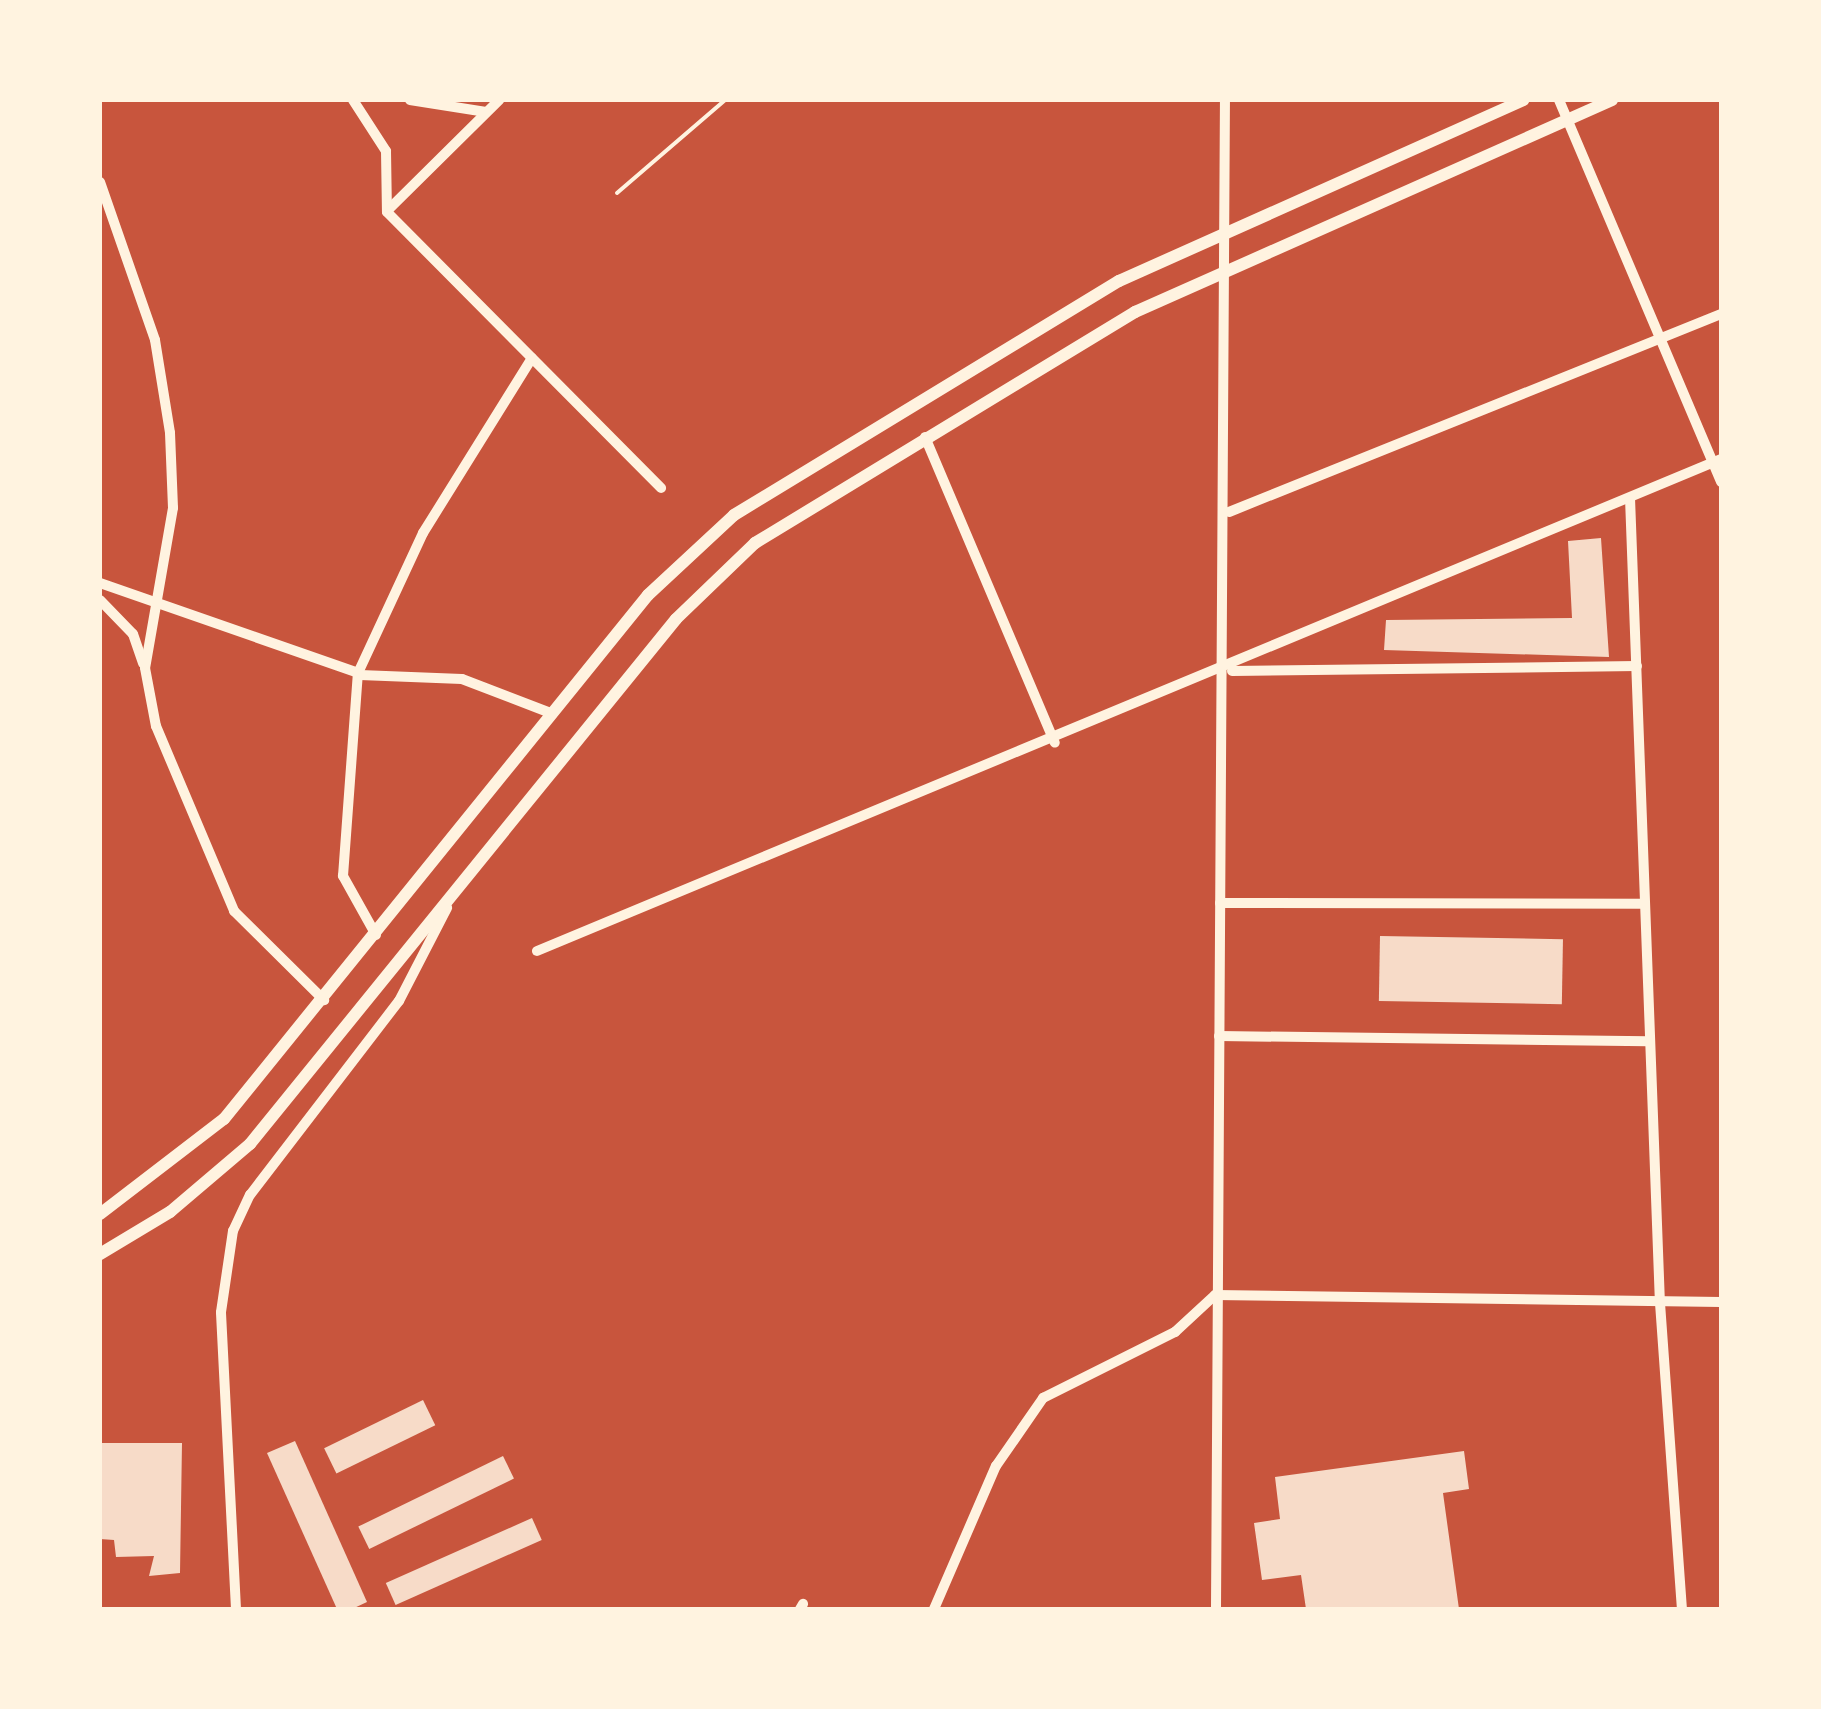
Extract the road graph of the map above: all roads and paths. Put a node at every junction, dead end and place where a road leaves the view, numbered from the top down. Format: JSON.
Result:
{"nodes":[{"id":1,"x":353,"y":100,"type":"edge"},
{"id":2,"x":410,"y":100,"type":"edge"},
{"id":3,"x":499,"y":100,"type":"edge"},
{"id":4,"x":725,"y":100,"type":"edge"},
{"id":5,"x":1225,"y":100,"type":"edge"},
{"id":6,"x":1523,"y":100,"type":"edge"},
{"id":7,"x":1559,"y":100,"type":"edge"},
{"id":8,"x":1612,"y":100,"type":"edge"},
{"id":9,"x":486,"y":112,"type":"junction"},
{"id":10,"x":1566,"y":120,"type":"junction"},
{"id":11,"x":100,"y":182,"type":"edge"},
{"id":12,"x":617,"y":193,"type":"dead end"},
{"id":13,"x":387,"y":212,"type":"junction"},
{"id":14,"x":1223,"y":232,"type":"junction"},
{"id":15,"x":1226,"y":270,"type":"junction"},
{"id":16,"x":1721,"y":314,"type":"edge"},
{"id":17,"x":1659,"y":337,"type":"junction"},
{"id":18,"x":532,"y":358,"type":"junction"},
{"id":19,"x":925,"y":437,"type":"junction"},
{"id":20,"x":1717,"y":461,"type":"edge"},
{"id":21,"x":1721,"y":482,"type":"edge"},
{"id":22,"x":661,"y":488,"type":"dead end"},
{"id":23,"x":1630,"y":498,"type":"junction"},
{"id":24,"x":1229,"y":512,"type":"junction"},
{"id":25,"x":100,"y":583,"type":"edge"},
{"id":26,"x":100,"y":600,"type":"edge"},
{"id":27,"x":154,"y":606,"type":"junction"},
{"id":28,"x":1637,"y":666,"type":"junction"},
{"id":29,"x":145,"y":668,"type":"junction"},
{"id":30,"x":1220,"y":671,"type":"junction"},
{"id":31,"x":359,"y":674,"type":"junction"},
{"id":32,"x":554,"y":714,"type":"junction"},
{"id":33,"x":1055,"y":743,"type":"junction"},
{"id":34,"x":451,"y":898,"type":"junction"},
{"id":35,"x":1220,"y":903,"type":"junction"},
{"id":36,"x":1645,"y":904,"type":"junction"},
{"id":37,"x":376,"y":936,"type":"junction"},
{"id":38,"x":537,"y":951,"type":"dead end"},
{"id":39,"x":324,"y":1000,"type":"junction"},
{"id":40,"x":1219,"y":1036,"type":"junction"},
{"id":41,"x":1648,"y":1040,"type":"junction"},
{"id":42,"x":100,"y":1214,"type":"edge"},
{"id":43,"x":100,"y":1254,"type":"edge"},
{"id":44,"x":1215,"y":1295,"type":"junction"},
{"id":45,"x":1721,"y":1302,"type":"edge"},
{"id":46,"x":1660,"y":1303,"type":"junction"},
{"id":47,"x":236,"y":1609,"type":"edge"},
{"id":48,"x":934,"y":1609,"type":"edge"},
{"id":49,"x":1216,"y":1609,"type":"edge"},
{"id":50,"x":1682,"y":1609,"type":"edge"}],
"edges":[{"from":1,"to":13,"type":"street"},
{"from":2,"to":9,"type":"street"},
{"from":3,"to":9,"type":"street"},
{"from":4,"to":12,"type":"path"},
{"from":5,"to":14,"type":"street"},
{"from":6,"to":14,"type":"street"},
{"from":7,"to":10,"type":"street"},
{"from":8,"to":10,"type":"street"},
{"from":9,"to":13,"type":"street"},
{"from":10,"to":15,"type":"street"},
{"from":10,"to":17,"type":"street"},
{"from":11,"to":27,"type":"street"},
{"from":13,"to":18,"type":"street"},
{"from":14,"to":15,"type":"street"},
{"from":14,"to":32,"type":"street"},
{"from":15,"to":19,"type":"street"},
{"from":15,"to":24,"type":"street"},
{"from":16,"to":17,"type":"street"},
{"from":17,"to":20,"type":"street"},
{"from":17,"to":24,"type":"street"},
{"from":18,"to":22,"type":"street"},
{"from":18,"to":31,"type":"street"},
{"from":19,"to":33,"type":"street"},
{"from":19,"to":34,"type":"street"},
{"from":20,"to":21,"type":"street"},
{"from":20,"to":23,"type":"street"},
{"from":23,"to":28,"type":"street"},
{"from":23,"to":30,"type":"street"},
{"from":24,"to":30,"type":"street"},
{"from":25,"to":27,"type":"street"},
{"from":26,"to":29,"type":"street"},
{"from":27,"to":29,"type":"street"},
{"from":27,"to":31,"type":"street"},
{"from":28,"to":30,"type":"street"},
{"from":28,"to":36,"type":"street"},
{"from":29,"to":39,"type":"street"},
{"from":30,"to":33,"type":"street"},
{"from":30,"to":35,"type":"street"},
{"from":31,"to":32,"type":"street"},
{"from":31,"to":37,"type":"street"},
{"from":32,"to":37,"type":"street"},
{"from":33,"to":38,"type":"street"},
{"from":34,"to":43,"type":"street"},
{"from":34,"to":47,"type":"street"},
{"from":35,"to":36,"type":"street"},
{"from":35,"to":40,"type":"street"},
{"from":36,"to":41,"type":"street"},
{"from":37,"to":39,"type":"street"},
{"from":39,"to":42,"type":"street"},
{"from":40,"to":41,"type":"street"},
{"from":40,"to":44,"type":"street"},
{"from":41,"to":46,"type":"street"},
{"from":44,"to":46,"type":"street"},
{"from":44,"to":48,"type":"street"},
{"from":44,"to":49,"type":"street"},
{"from":45,"to":46,"type":"street"},
{"from":46,"to":50,"type":"street"}]}
